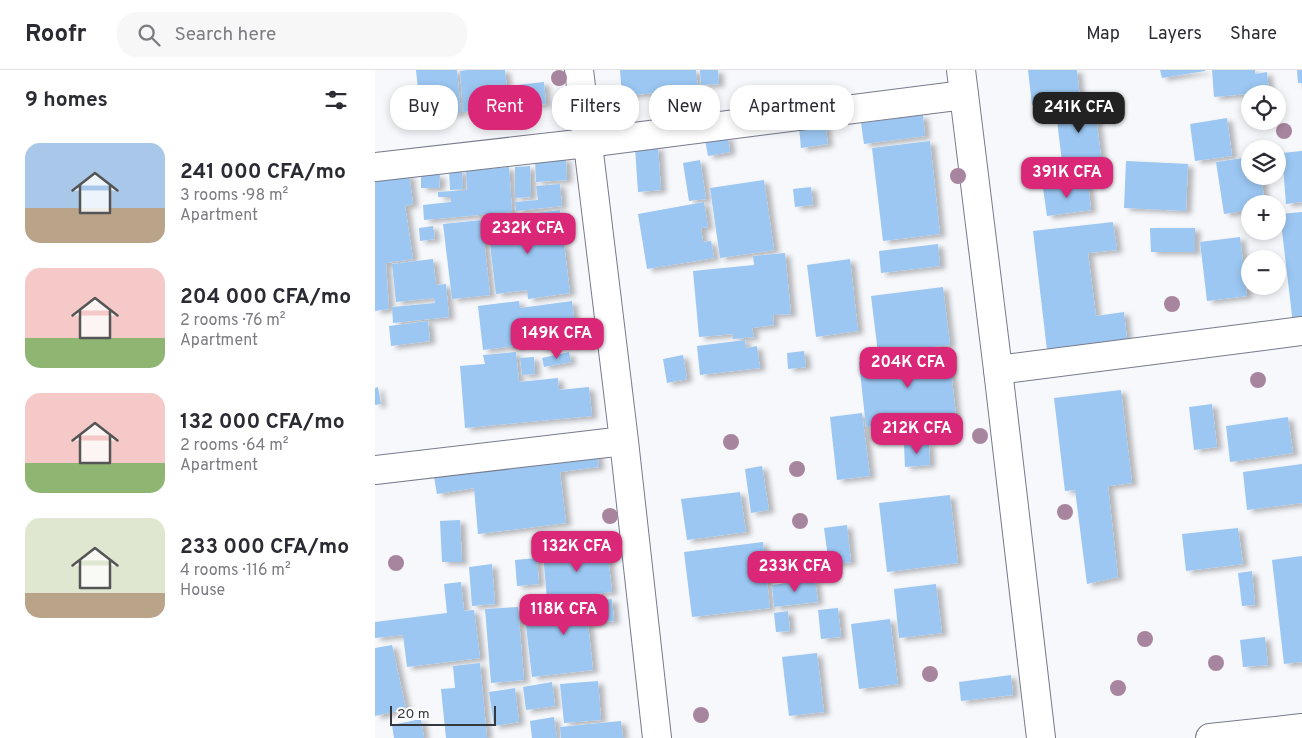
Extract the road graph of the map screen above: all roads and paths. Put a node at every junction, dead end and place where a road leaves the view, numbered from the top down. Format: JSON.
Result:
{"nodes":[{"id":1,"x":579,"y":70,"type":"edge"},
{"id":2,"x":963,"y":82,"type":"edge"},
{"id":3,"x":587,"y":143,"type":"junction"},
{"id":4,"x":375,"y":167,"type":"edge"},
{"id":5,"x":1302,"y":331,"type":"edge"},
{"id":6,"x":998,"y":370,"type":"junction"},
{"id":7,"x":625,"y":441,"type":"junction"},
{"id":8,"x":375,"y":470,"type":"edge"},
{"id":9,"x":1302,"y":728,"type":"edge"},
{"id":10,"x":657,"y":738,"type":"edge"},
{"id":11,"x":1041,"y":738,"type":"edge"},
{"id":12,"x":1210,"y":738,"type":"edge"}],
"edges":[{"from":1,"to":3,"type":"street"},
{"from":2,"to":3,"type":"street"},
{"from":2,"to":6,"type":"street"},
{"from":3,"to":4,"type":"street"},
{"from":3,"to":7,"type":"street"},
{"from":5,"to":6,"type":"street"},
{"from":6,"to":11,"type":"street"},
{"from":7,"to":8,"type":"street"},
{"from":7,"to":10,"type":"street"},
{"from":9,"to":12,"type":"street"}]}
